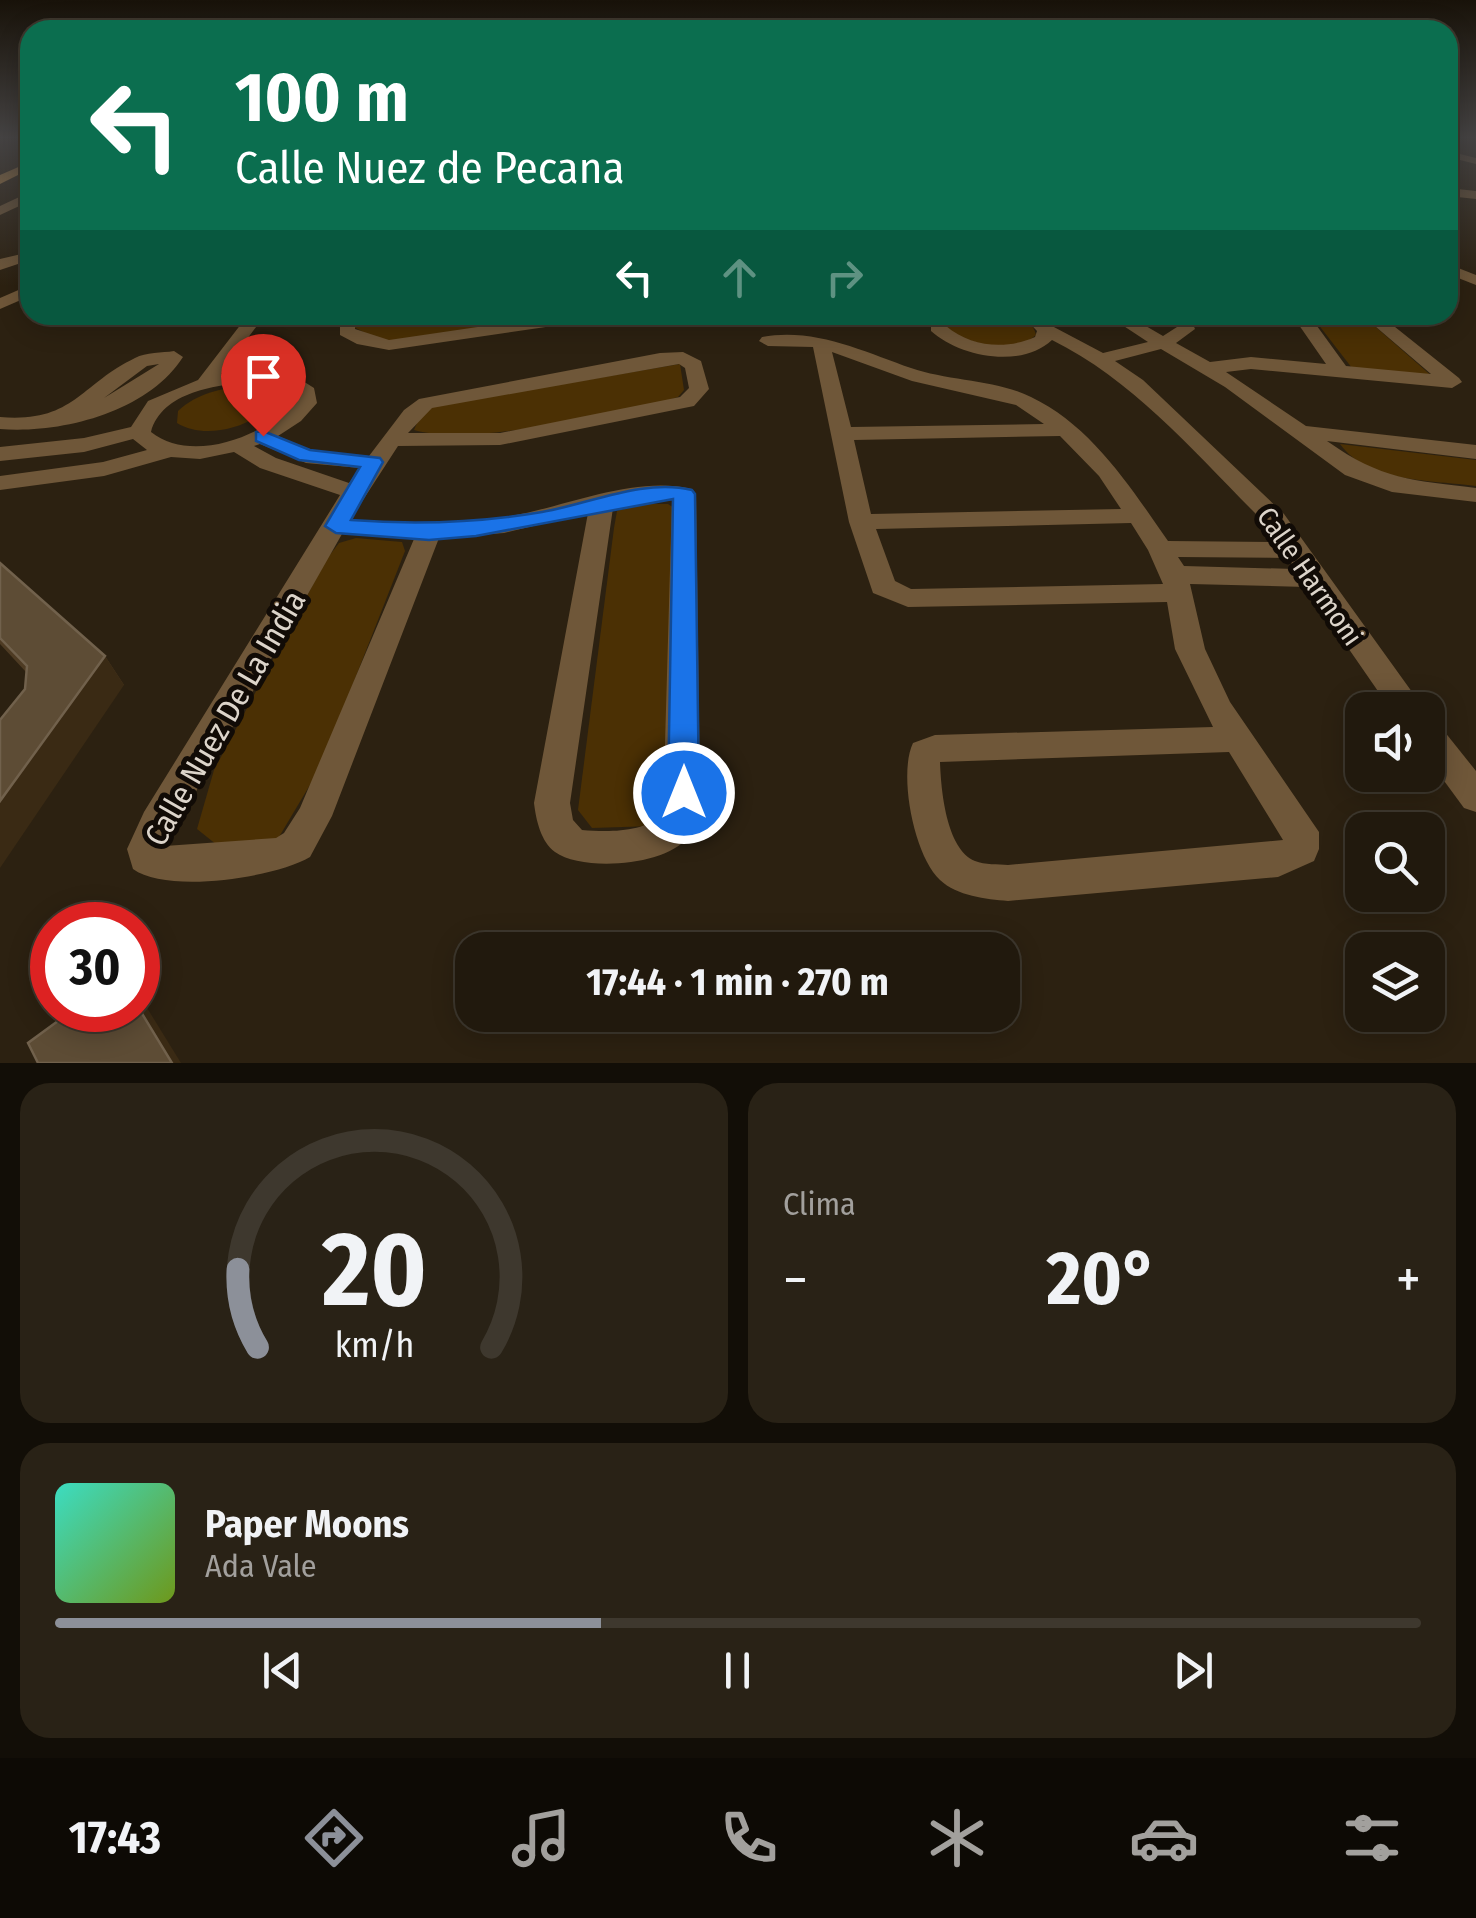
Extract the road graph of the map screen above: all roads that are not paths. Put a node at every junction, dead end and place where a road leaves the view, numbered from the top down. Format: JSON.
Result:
{"nodes":[{"id":1,"x":248,"y":325,"type":"edge"},
{"id":2,"x":270,"y":325,"type":"edge"},
{"id":3,"x":346,"y":325,"type":"edge"},
{"id":4,"x":526,"y":325,"type":"edge"},
{"id":5,"x":936,"y":325,"type":"edge"},
{"id":6,"x":1041,"y":325,"type":"edge"},
{"id":7,"x":1135,"y":325,"type":"edge"},
{"id":8,"x":1185,"y":325,"type":"edge"},
{"id":9,"x":1307,"y":325,"type":"edge"},
{"id":10,"x":1382,"y":325,"type":"edge"},
{"id":11,"x":1046,"y":330,"type":"junction"},
{"id":12,"x":1162,"y":338,"type":"junction"},
{"id":13,"x":768,"y":341,"type":"dead end"},
{"id":14,"x":821,"y":342,"type":"junction"},
{"id":15,"x":1081,"y":346,"type":"junction"},
{"id":16,"x":1028,"y":347,"type":"junction"},
{"id":17,"x":1102,"y":359,"type":"junction"},
{"id":18,"x":1208,"y":368,"type":"junction"},
{"id":19,"x":1341,"y":372,"type":"junction"},
{"id":20,"x":247,"y":376,"type":"junction"},
{"id":21,"x":205,"y":383,"type":"junction"},
{"id":22,"x":1158,"y":408,"type":"junction"},
{"id":23,"x":0,"y":423,"type":"edge"},
{"id":24,"x":46,"y":423,"type":"junction"},
{"id":25,"x":1066,"y":430,"type":"junction"},
{"id":26,"x":140,"y":431,"type":"junction"},
{"id":27,"x":1300,"y":432,"type":"junction"},
{"id":28,"x":841,"y":434,"type":"junction"},
{"id":29,"x":263,"y":436,"type":"junction"},
{"id":30,"x":237,"y":445,"type":"junction"},
{"id":31,"x":170,"y":450,"type":"junction"},
{"id":32,"x":382,"y":452,"type":"junction"},
{"id":33,"x":1476,"y":452,"type":"edge"},
{"id":34,"x":0,"y":454,"type":"edge"},
{"id":35,"x":0,"y":483,"type":"edge"},
{"id":36,"x":354,"y":492,"type":"junction"},
{"id":37,"x":1476,"y":496,"type":"edge"},
{"id":38,"x":600,"y":506,"type":"junction"},
{"id":39,"x":1138,"y":516,"type":"junction"},
{"id":40,"x":861,"y":522,"type":"junction"},
{"id":41,"x":336,"y":526,"type":"junction"},
{"id":42,"x":429,"y":533,"type":"junction"},
{"id":43,"x":1161,"y":549,"type":"junction"},
{"id":44,"x":1298,"y":550,"type":"junction"},
{"id":45,"x":1317,"y":578,"type":"junction"},
{"id":46,"x":1176,"y":584,"type":"junction"},
{"id":47,"x":1394,"y":692,"type":"edge"},
{"id":48,"x":1237,"y":738,"type":"junction"},
{"id":49,"x":1445,"y":757,"type":"edge"},
{"id":50,"x":1476,"y":798,"type":"edge"}],
"edges":[{"from":1,"to":21,"type":"street"},
{"from":2,"to":20,"type":"street"},
{"from":3,"to":4,"type":"street"},
{"from":5,"to":16,"type":"street","name":"Calle Harmoni"},
{"from":6,"to":11,"type":"street","name":"Calle Harmoni"},
{"from":7,"to":12,"type":"street"},
{"from":8,"to":12,"type":"street"},
{"from":9,"to":19,"type":"street"},
{"from":10,"to":19,"type":"street"},
{"from":11,"to":15,"type":"street","name":"Calle Harmoni"},
{"from":11,"to":16,"type":"street"},
{"from":12,"to":15,"type":"street"},
{"from":12,"to":17,"type":"street"},
{"from":12,"to":18,"type":"street"},
{"from":13,"to":14,"type":"street"},
{"from":14,"to":25,"type":"street"},
{"from":14,"to":28,"type":"street"},
{"from":15,"to":17,"type":"street","name":"Calle Harmoni"},
{"from":16,"to":22,"type":"street","name":"Calle Harmoni"},
{"from":17,"to":22,"type":"street","name":"Calle Harmoni"},
{"from":18,"to":19,"type":"street"},
{"from":18,"to":27,"type":"street"},
{"from":20,"to":21,"type":"street"},
{"from":20,"to":29,"type":"street"},
{"from":21,"to":26,"type":"street"},
{"from":22,"to":44,"type":"street","name":"Calle Harmoni"},
{"from":23,"to":24,"type":"street"},
{"from":24,"to":24,"type":"street"},
{"from":25,"to":28,"type":"street"},
{"from":25,"to":39,"type":"street"},
{"from":26,"to":31,"type":"street"},
{"from":26,"to":34,"type":"street"},
{"from":27,"to":33,"type":"street"},
{"from":27,"to":37,"type":"street"},
{"from":28,"to":40,"type":"street"},
{"from":29,"to":30,"type":"street"},
{"from":29,"to":32,"type":"street"},
{"from":30,"to":31,"type":"street"},
{"from":30,"to":36,"type":"street"},
{"from":31,"to":35,"type":"street"},
{"from":32,"to":32,"type":"street","name":"Calle Nuez De La India"},
{"from":32,"to":36,"type":"street","name":"Calle Nuez De La India"},
{"from":36,"to":41,"type":"street","name":"Calle Nuez De La India"},
{"from":38,"to":38,"type":"street"},
{"from":38,"to":42,"type":"street"},
{"from":39,"to":40,"type":"street"},
{"from":39,"to":43,"type":"street"},
{"from":40,"to":46,"type":"street"},
{"from":41,"to":42,"type":"street"},
{"from":41,"to":42,"type":"street","name":"Calle Nuez De La India"},
{"from":43,"to":44,"type":"street"},
{"from":43,"to":46,"type":"street"},
{"from":44,"to":45,"type":"street","name":"Calle Harmoni"},
{"from":45,"to":46,"type":"street"},
{"from":45,"to":47,"type":"street","name":"Calle Harmoni"},
{"from":46,"to":48,"type":"street"},
{"from":48,"to":48,"type":"street"},
{"from":49,"to":50,"type":"street"}]}
